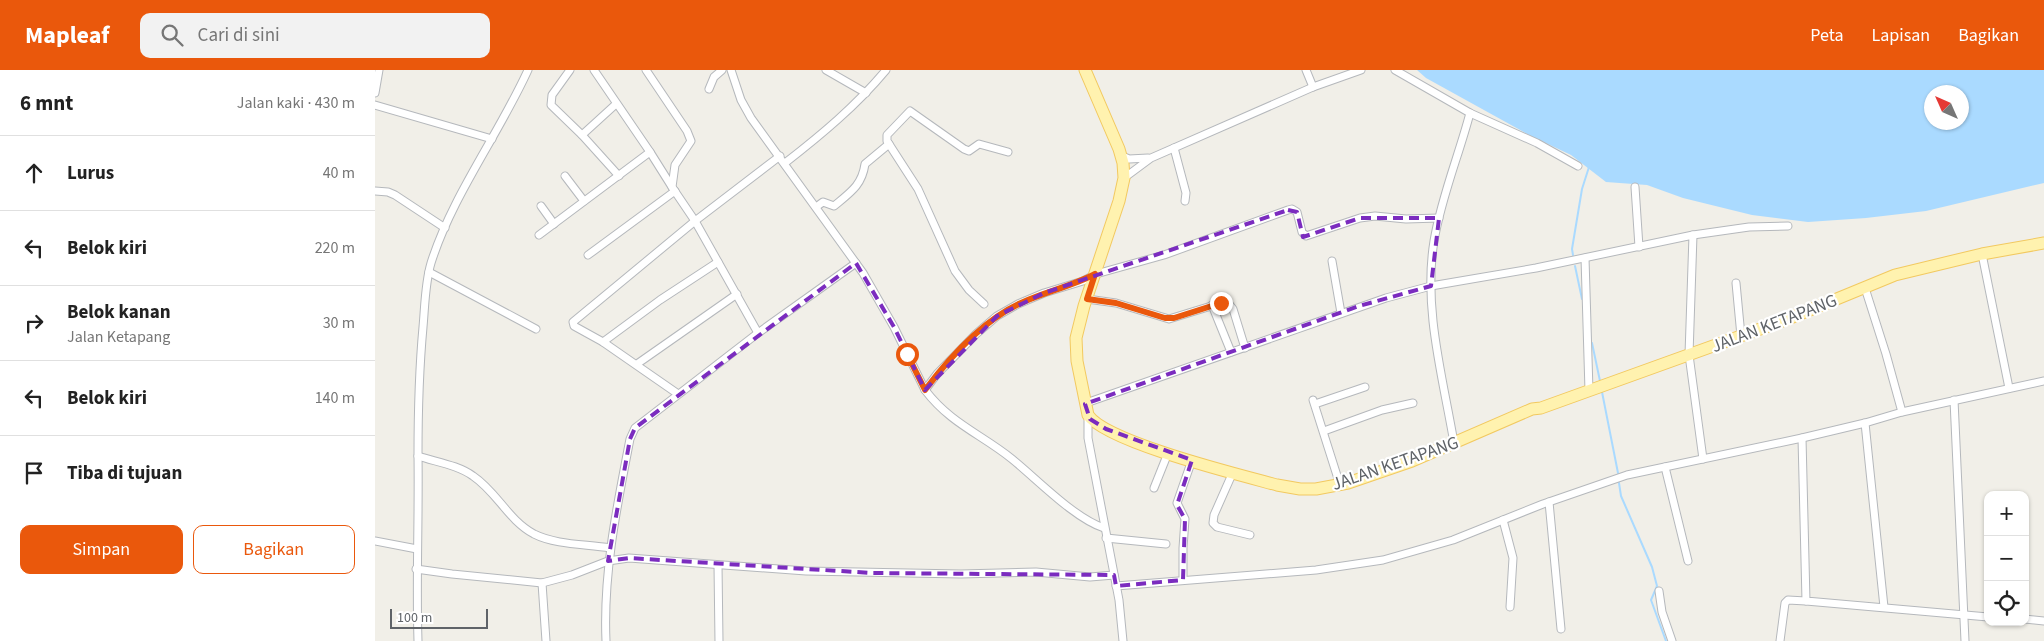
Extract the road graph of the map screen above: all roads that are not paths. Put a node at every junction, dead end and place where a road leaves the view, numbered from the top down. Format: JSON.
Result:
{"nodes":[{"id":1,"x":379,"y":70,"type":"edge"},
{"id":2,"x":528,"y":70,"type":"edge"},
{"id":3,"x":570,"y":70,"type":"edge"},
{"id":4,"x":594,"y":70,"type":"edge"},
{"id":5,"x":646,"y":70,"type":"edge"},
{"id":6,"x":722,"y":70,"type":"edge"},
{"id":7,"x":731,"y":70,"type":"edge"},
{"id":8,"x":826,"y":70,"type":"edge"},
{"id":9,"x":886,"y":70,"type":"edge"},
{"id":10,"x":1085,"y":70,"type":"edge"},
{"id":11,"x":1306,"y":70,"type":"edge"},
{"id":12,"x":1361,"y":70,"type":"edge"},
{"id":13,"x":1395,"y":70,"type":"edge"},
{"id":14,"x":1313,"y":87,"type":"junction"},
{"id":15,"x":709,"y":89,"type":"dead end"},
{"id":16,"x":375,"y":93,"type":"edge"},
{"id":17,"x":866,"y":93,"type":"junction"},
{"id":18,"x":375,"y":104,"type":"edge"},
{"id":19,"x":616,"y":104,"type":"junction"},
{"id":20,"x":1470,"y":113,"type":"junction"},
{"id":21,"x":583,"y":135,"type":"junction"},
{"id":22,"x":492,"y":139,"type":"junction"},
{"id":23,"x":889,"y":144,"type":"junction"},
{"id":24,"x":1174,"y":148,"type":"junction"},
{"id":25,"x":650,"y":152,"type":"junction"},
{"id":26,"x":1008,"y":152,"type":"dead end"},
{"id":27,"x":779,"y":156,"type":"junction"},
{"id":28,"x":1122,"y":156,"type":"junction"},
{"id":29,"x":1151,"y":158,"type":"junction"},
{"id":30,"x":785,"y":163,"type":"junction"},
{"id":31,"x":1578,"y":166,"type":"dead end"},
{"id":32,"x":565,"y":176,"type":"dead end"},
{"id":33,"x":619,"y":176,"type":"junction"},
{"id":34,"x":1125,"y":178,"type":"junction"},
{"id":35,"x":1635,"y":187,"type":"dead end"},
{"id":36,"x":674,"y":189,"type":"junction"},
{"id":37,"x":375,"y":192,"type":"edge"},
{"id":38,"x":584,"y":201,"type":"junction"},
{"id":39,"x":1185,"y":201,"type":"dead end"},
{"id":40,"x":541,"y":206,"type":"dead end"},
{"id":41,"x":816,"y":207,"type":"junction"},
{"id":42,"x":1439,"y":218,"type":"junction"},
{"id":43,"x":695,"y":221,"type":"junction"},
{"id":44,"x":554,"y":224,"type":"junction"},
{"id":45,"x":1787,"y":226,"type":"dead end"},
{"id":46,"x":445,"y":228,"type":"junction"},
{"id":47,"x":539,"y":235,"type":"dead end"},
{"id":48,"x":1693,"y":235,"type":"junction"},
{"id":49,"x":2044,"y":243,"type":"edge"},
{"id":50,"x":1639,"y":247,"type":"junction"},
{"id":51,"x":589,"y":254,"type":"dead end"},
{"id":52,"x":1982,"y":254,"type":"junction"},
{"id":53,"x":1585,"y":258,"type":"junction"},
{"id":54,"x":1332,"y":261,"type":"dead end"},
{"id":55,"x":718,"y":262,"type":"junction"},
{"id":56,"x":855,"y":263,"type":"junction"},
{"id":57,"x":429,"y":272,"type":"junction"},
{"id":58,"x":1095,"y":274,"type":"junction"},
{"id":59,"x":1736,"y":283,"type":"dead end"},
{"id":60,"x":1431,"y":286,"type":"junction"},
{"id":61,"x":1865,"y":288,"type":"junction"},
{"id":62,"x":737,"y":294,"type":"junction"},
{"id":63,"x":1087,"y":299,"type":"junction"},
{"id":64,"x":984,"y":304,"type":"dead end"},
{"id":65,"x":1212,"y":306,"type":"junction"},
{"id":66,"x":1341,"y":312,"type":"junction"},
{"id":67,"x":536,"y":329,"type":"dead end"},
{"id":68,"x":758,"y":333,"type":"junction"},
{"id":69,"x":1741,"y":336,"type":"junction"},
{"id":70,"x":603,"y":342,"type":"junction"},
{"id":71,"x":1245,"y":348,"type":"junction"},
{"id":72,"x":1231,"y":352,"type":"junction"},
{"id":73,"x":1689,"y":356,"type":"junction"},
{"id":74,"x":637,"y":364,"type":"junction"},
{"id":75,"x":2044,"y":381,"type":"edge"},
{"id":76,"x":1365,"y":387,"type":"dead end"},
{"id":77,"x":2009,"y":388,"type":"junction"},
{"id":78,"x":925,"y":390,"type":"junction"},
{"id":79,"x":1589,"y":391,"type":"junction"},
{"id":80,"x":679,"y":394,"type":"junction"},
{"id":81,"x":1953,"y":400,"type":"junction"},
{"id":82,"x":1413,"y":403,"type":"dead end"},
{"id":83,"x":1087,"y":409,"type":"junction"},
{"id":84,"x":1902,"y":412,"type":"junction"},
{"id":85,"x":1865,"y":423,"type":"junction"},
{"id":86,"x":1324,"y":431,"type":"junction"},
{"id":87,"x":1801,"y":438,"type":"junction"},
{"id":88,"x":1454,"y":444,"type":"junction"},
{"id":89,"x":1168,"y":453,"type":"junction"},
{"id":90,"x":419,"y":456,"type":"junction"},
{"id":91,"x":1703,"y":459,"type":"junction"},
{"id":92,"x":1191,"y":460,"type":"junction"},
{"id":93,"x":1665,"y":467,"type":"junction"},
{"id":94,"x":1233,"y":472,"type":"junction"},
{"id":95,"x":1340,"y":485,"type":"junction"},
{"id":96,"x":1154,"y":488,"type":"dead end"},
{"id":97,"x":1549,"y":502,"type":"junction"},
{"id":98,"x":1503,"y":520,"type":"junction"},
{"id":99,"x":1104,"y":528,"type":"junction"},
{"id":100,"x":1250,"y":535,"type":"dead end"},
{"id":101,"x":1106,"y":538,"type":"junction"},
{"id":102,"x":375,"y":541,"type":"edge"},
{"id":103,"x":1166,"y":544,"type":"dead end"},
{"id":104,"x":417,"y":548,"type":"junction"},
{"id":105,"x":609,"y":548,"type":"junction"},
{"id":106,"x":608,"y":561,"type":"junction"},
{"id":107,"x":1687,"y":561,"type":"dead end"},
{"id":108,"x":718,"y":566,"type":"junction"},
{"id":109,"x":417,"y":569,"type":"junction"},
{"id":110,"x":1114,"y":574,"type":"junction"},
{"id":111,"x":1183,"y":580,"type":"junction"},
{"id":112,"x":542,"y":583,"type":"junction"},
{"id":113,"x":1116,"y":586,"type":"junction"},
{"id":114,"x":1659,"y":591,"type":"dead end"},
{"id":115,"x":1806,"y":601,"type":"junction"},
{"id":116,"x":1510,"y":607,"type":"dead end"},
{"id":117,"x":1884,"y":607,"type":"junction"},
{"id":118,"x":1962,"y":615,"type":"junction"},
{"id":119,"x":1984,"y":617,"type":"edge"},
{"id":120,"x":2029,"y":619,"type":"edge"},
{"id":121,"x":2044,"y":621,"type":"edge"},
{"id":122,"x":1561,"y":629,"type":"dead end"},
{"id":123,"x":418,"y":641,"type":"edge"},
{"id":124,"x":546,"y":641,"type":"edge"},
{"id":125,"x":606,"y":641,"type":"edge"},
{"id":126,"x":719,"y":641,"type":"edge"},
{"id":127,"x":1123,"y":641,"type":"edge"},
{"id":128,"x":1672,"y":641,"type":"edge"},
{"id":129,"x":1780,"y":641,"type":"edge"},
{"id":130,"x":1965,"y":641,"type":"edge"}],
"edges":[{"from":1,"to":16,"type":"street"},
{"from":2,"to":22,"type":"street"},
{"from":3,"to":21,"type":"street"},
{"from":4,"to":19,"type":"street"},
{"from":5,"to":36,"type":"street"},
{"from":6,"to":15,"type":"street"},
{"from":7,"to":27,"type":"street"},
{"from":8,"to":17,"type":"street"},
{"from":9,"to":17,"type":"street"},
{"from":10,"to":28,"type":"main road"},
{"from":11,"to":14,"type":"street"},
{"from":12,"to":14,"type":"street"},
{"from":13,"to":20,"type":"street"},
{"from":14,"to":24,"type":"street"},
{"from":17,"to":30,"type":"street"},
{"from":18,"to":22,"type":"street"},
{"from":19,"to":21,"type":"street"},
{"from":19,"to":25,"type":"street"},
{"from":20,"to":31,"type":"street"},
{"from":20,"to":42,"type":"street"},
{"from":21,"to":33,"type":"street"},
{"from":22,"to":46,"type":"street"},
{"from":23,"to":26,"type":"street"},
{"from":23,"to":41,"type":"street"},
{"from":23,"to":64,"type":"street"},
{"from":24,"to":29,"type":"street"},
{"from":24,"to":39,"type":"street"},
{"from":25,"to":33,"type":"street"},
{"from":25,"to":36,"type":"street"},
{"from":27,"to":30,"type":"street"},
{"from":27,"to":43,"type":"street"},
{"from":28,"to":29,"type":"street"},
{"from":28,"to":34,"type":"main road"},
{"from":29,"to":34,"type":"street"},
{"from":30,"to":41,"type":"street"},
{"from":32,"to":38,"type":"street"},
{"from":33,"to":38,"type":"street"},
{"from":34,"to":58,"type":"main road"},
{"from":35,"to":50,"type":"street"},
{"from":36,"to":43,"type":"street"},
{"from":36,"to":51,"type":"street"},
{"from":37,"to":46,"type":"street"},
{"from":38,"to":44,"type":"street"},
{"from":40,"to":44,"type":"street"},
{"from":41,"to":56,"type":"street"},
{"from":42,"to":58,"type":"street"},
{"from":42,"to":60,"type":"street"},
{"from":43,"to":55,"type":"street"},
{"from":43,"to":70,"type":"street"},
{"from":44,"to":47,"type":"street"},
{"from":45,"to":48,"type":"street"},
{"from":46,"to":57,"type":"street"},
{"from":48,"to":50,"type":"street"},
{"from":48,"to":73,"type":"street"},
{"from":49,"to":52,"type":"main road","name":"JALAN KETAPANG"},
{"from":50,"to":53,"type":"street"},
{"from":52,"to":61,"type":"main road","name":"JALAN KETAPANG"},
{"from":52,"to":77,"type":"street"},
{"from":53,"to":60,"type":"street"},
{"from":53,"to":79,"type":"street"},
{"from":54,"to":66,"type":"street"},
{"from":55,"to":62,"type":"street"},
{"from":55,"to":70,"type":"street"},
{"from":56,"to":68,"type":"street"},
{"from":56,"to":78,"type":"street"},
{"from":57,"to":67,"type":"street"},
{"from":57,"to":90,"type":"street"},
{"from":58,"to":63,"type":"main road"},
{"from":58,"to":78,"type":"street"},
{"from":59,"to":69,"type":"street"},
{"from":60,"to":66,"type":"street"},
{"from":60,"to":88,"type":"street"},
{"from":61,"to":69,"type":"main road","name":"JALAN KETAPANG"},
{"from":61,"to":84,"type":"street"},
{"from":62,"to":68,"type":"street"},
{"from":62,"to":74,"type":"street"},
{"from":63,"to":65,"type":"street"},
{"from":63,"to":83,"type":"main road"},
{"from":65,"to":71,"type":"street"},
{"from":65,"to":72,"type":"street"},
{"from":66,"to":71,"type":"street"},
{"from":68,"to":80,"type":"street"},
{"from":69,"to":73,"type":"main road","name":"JALAN KETAPANG"},
{"from":70,"to":74,"type":"street"},
{"from":71,"to":72,"type":"street"},
{"from":72,"to":83,"type":"street"},
{"from":73,"to":79,"type":"main road","name":"JALAN KETAPANG"},
{"from":73,"to":91,"type":"street"},
{"from":74,"to":80,"type":"street"},
{"from":75,"to":77,"type":"street"},
{"from":76,"to":86,"type":"street"},
{"from":77,"to":81,"type":"street"},
{"from":78,"to":99,"type":"street"},
{"from":79,"to":88,"type":"main road","name":"JALAN KETAPANG"},
{"from":80,"to":105,"type":"street"},
{"from":81,"to":84,"type":"street"},
{"from":81,"to":118,"type":"street"},
{"from":82,"to":86,"type":"street"},
{"from":83,"to":89,"type":"main road","name":"JALAN KETAPANG"},
{"from":83,"to":99,"type":"street"},
{"from":84,"to":85,"type":"street"},
{"from":85,"to":87,"type":"street"},
{"from":85,"to":117,"type":"street"},
{"from":86,"to":95,"type":"street"},
{"from":87,"to":91,"type":"street"},
{"from":87,"to":115,"type":"street"},
{"from":88,"to":95,"type":"main road","name":"JALAN KETAPANG"},
{"from":89,"to":92,"type":"main road","name":"JALAN KETAPANG"},
{"from":89,"to":96,"type":"street"},
{"from":90,"to":104,"type":"street"},
{"from":90,"to":105,"type":"street"},
{"from":91,"to":93,"type":"street"},
{"from":92,"to":94,"type":"main road","name":"JALAN KETAPANG"},
{"from":92,"to":111,"type":"street"},
{"from":93,"to":97,"type":"street"},
{"from":93,"to":107,"type":"street"},
{"from":94,"to":95,"type":"main road","name":"JALAN KETAPANG"},
{"from":94,"to":100,"type":"street"},
{"from":97,"to":98,"type":"street"},
{"from":97,"to":122,"type":"street"},
{"from":98,"to":111,"type":"street"},
{"from":98,"to":116,"type":"street"},
{"from":99,"to":101,"type":"street"},
{"from":101,"to":103,"type":"street"},
{"from":101,"to":110,"type":"street"},
{"from":102,"to":104,"type":"street"},
{"from":104,"to":109,"type":"street"},
{"from":105,"to":106,"type":"street"},
{"from":106,"to":108,"type":"street"},
{"from":106,"to":112,"type":"street"},
{"from":106,"to":125,"type":"street"},
{"from":108,"to":110,"type":"street"},
{"from":108,"to":126,"type":"street"},
{"from":109,"to":112,"type":"street"},
{"from":109,"to":123,"type":"street"},
{"from":110,"to":113,"type":"street"},
{"from":111,"to":113,"type":"street"},
{"from":112,"to":124,"type":"street"},
{"from":113,"to":127,"type":"street"},
{"from":114,"to":128,"type":"street"},
{"from":115,"to":117,"type":"street"},
{"from":115,"to":129,"type":"street"},
{"from":117,"to":118,"type":"street"},
{"from":118,"to":119,"type":"street"},
{"from":118,"to":130,"type":"street"},
{"from":120,"to":121,"type":"street"}]}
